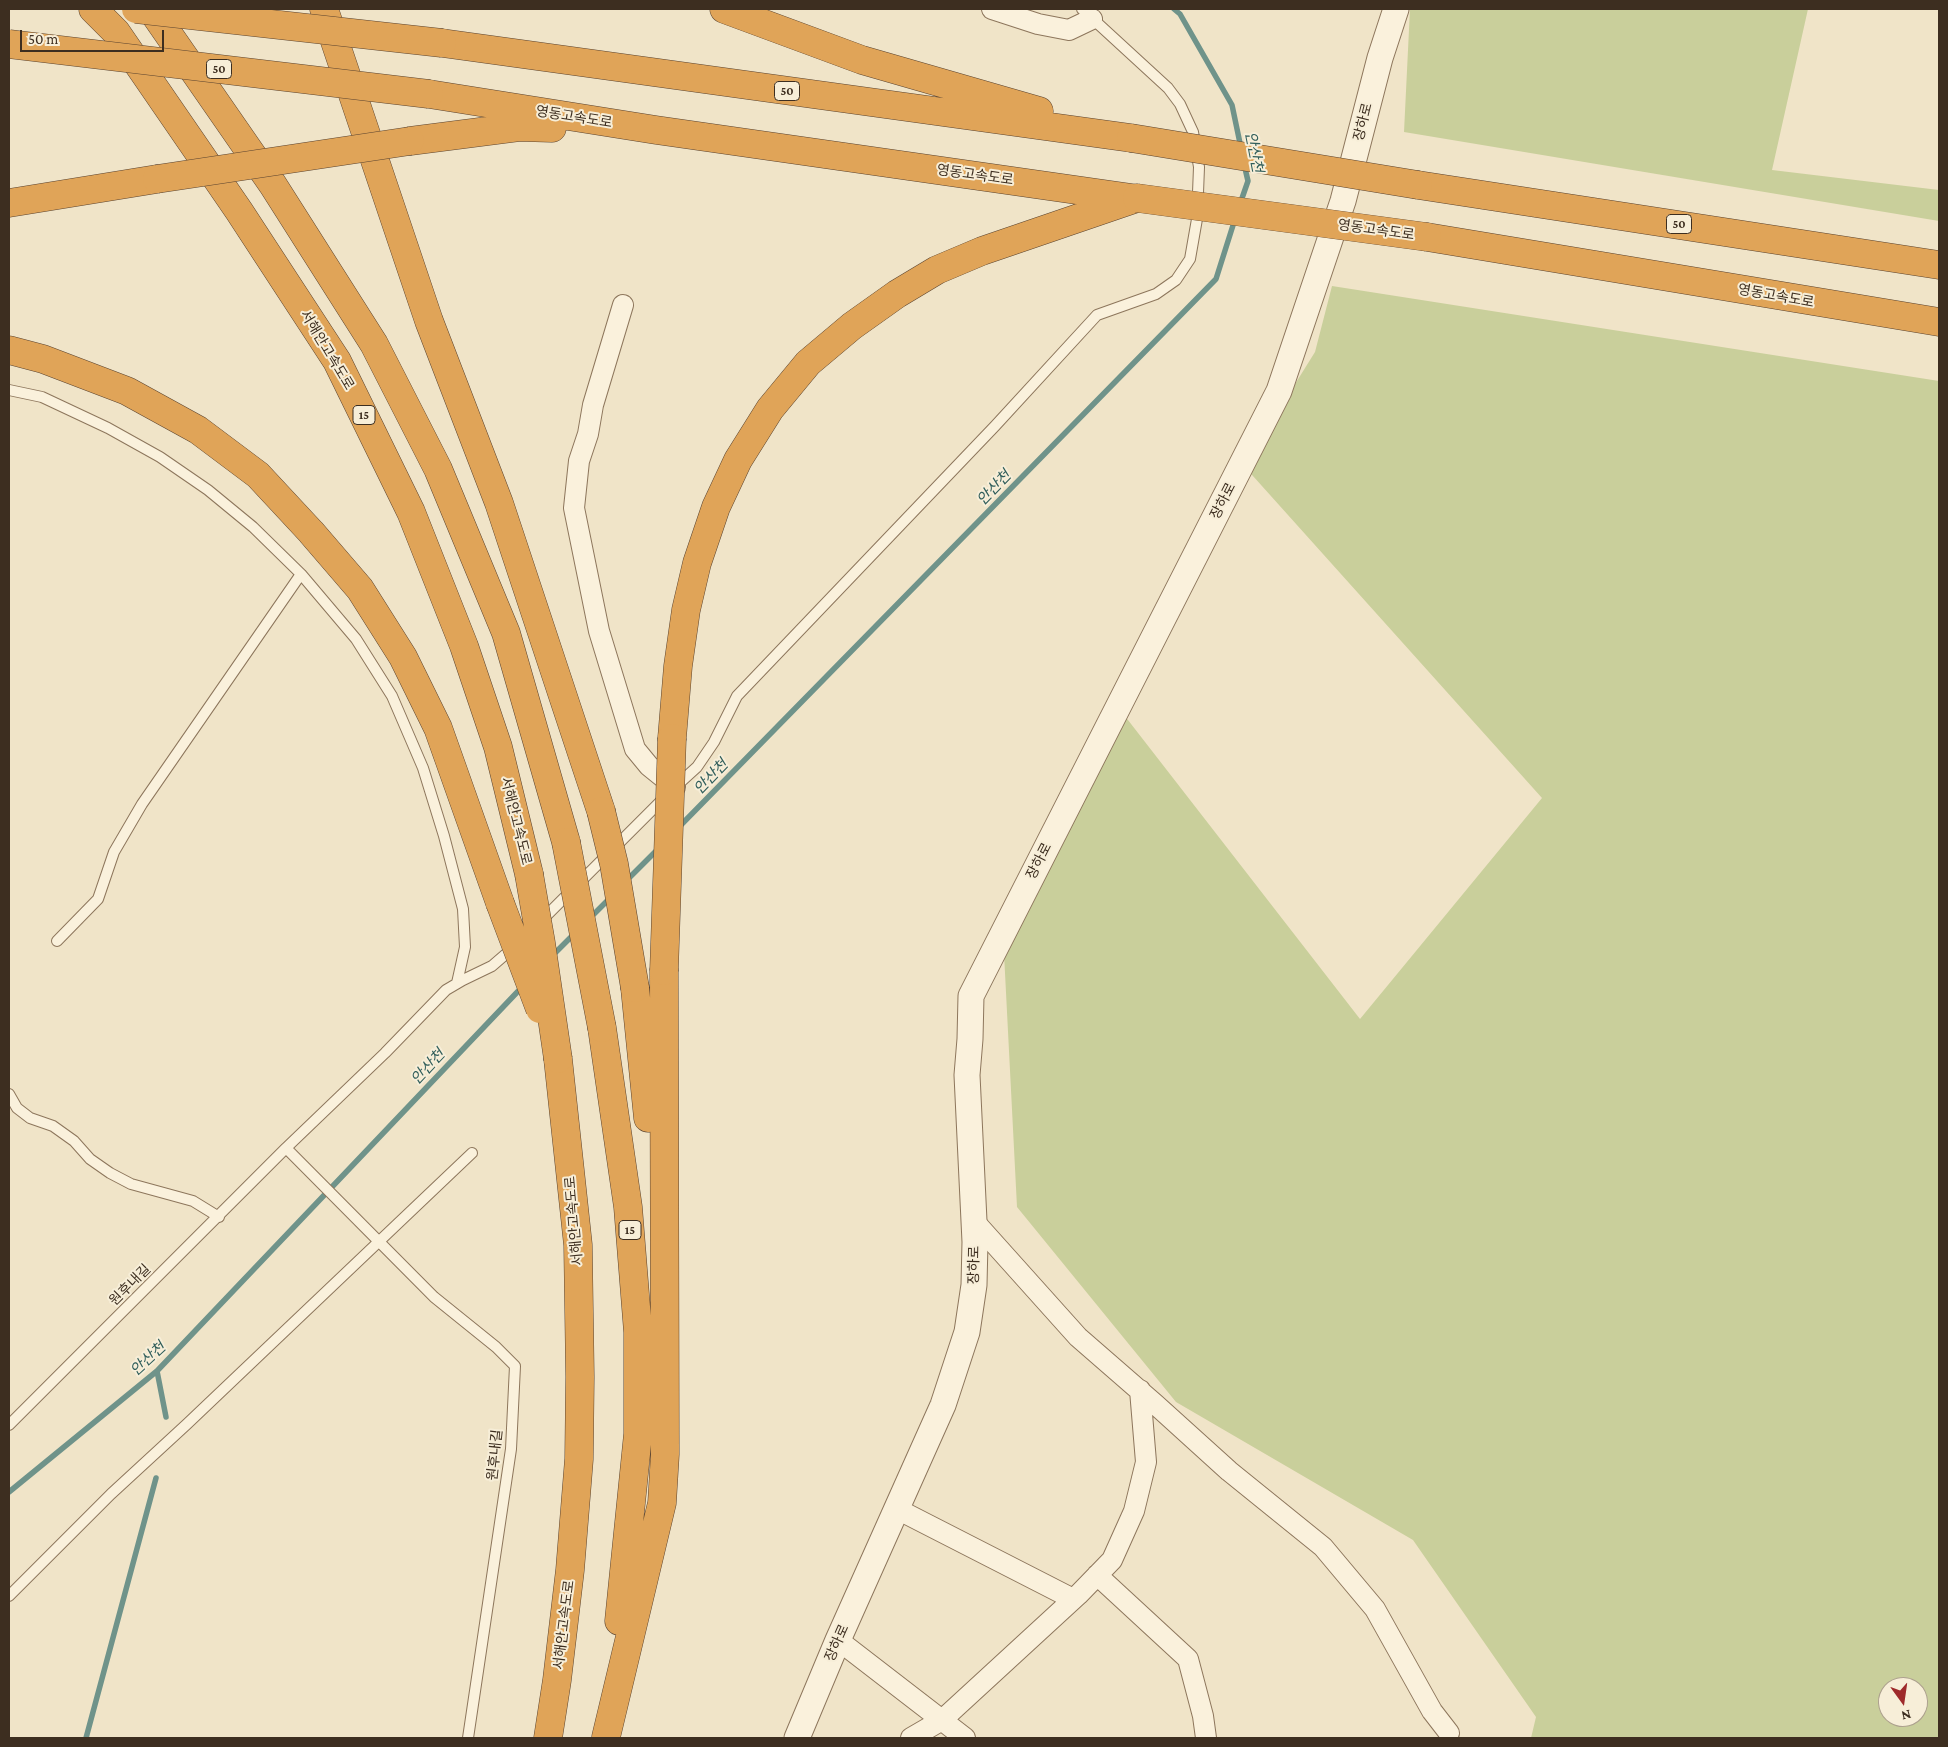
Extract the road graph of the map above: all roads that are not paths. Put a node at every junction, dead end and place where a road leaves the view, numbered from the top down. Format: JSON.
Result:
{"nodes":[{"id":1,"x":93,"y":9,"type":"edge"},
{"id":2,"x":136,"y":9,"type":"edge"},
{"id":3,"x":151,"y":9,"type":"edge"},
{"id":4,"x":324,"y":9,"type":"edge"},
{"id":5,"x":724,"y":9,"type":"edge"},
{"id":6,"x":992,"y":9,"type":"edge"},
{"id":7,"x":1396,"y":9,"type":"edge"},
{"id":8,"x":1087,"y":14,"type":"edge"},
{"id":9,"x":9,"y":44,"type":"edge"},
{"id":10,"x":656,"y":130,"type":"junction"},
{"id":11,"x":1132,"y":138,"type":"junction"},
{"id":12,"x":1137,"y":198,"type":"junction"},
{"id":13,"x":9,"y":203,"type":"edge"},
{"id":14,"x":1939,"y":265,"type":"edge"},
{"id":15,"x":623,"y":304,"type":"dead end"},
{"id":16,"x":1939,"y":322,"type":"edge"},
{"id":17,"x":9,"y":350,"type":"edge"},
{"id":18,"x":9,"y":390,"type":"edge"},
{"id":19,"x":301,"y":574,"type":"junction"},
{"id":20,"x":675,"y":787,"type":"junction"},
{"id":21,"x":57,"y":941,"type":"dead end"},
{"id":22,"x":457,"y":983,"type":"junction"},
{"id":23,"x":558,"y":1059,"type":"junction"},
{"id":24,"x":9,"y":1094,"type":"edge"},
{"id":25,"x":288,"y":1151,"type":"junction"},
{"id":26,"x":472,"y":1153,"type":"dead end"},
{"id":27,"x":219,"y":1217,"type":"junction"},
{"id":28,"x":974,"y":1221,"type":"junction"},
{"id":29,"x":375,"y":1238,"type":"junction"},
{"id":30,"x":1140,"y":1390,"type":"junction"},
{"id":31,"x":9,"y":1425,"type":"edge"},
{"id":32,"x":638,"y":1434,"type":"junction"},
{"id":33,"x":897,"y":1509,"type":"junction"},
{"id":34,"x":1097,"y":1575,"type":"junction"},
{"id":35,"x":9,"y":1596,"type":"edge"},
{"id":36,"x":1073,"y":1599,"type":"junction"},
{"id":37,"x":838,"y":1640,"type":"junction"},
{"id":38,"x":942,"y":1720,"type":"junction"},
{"id":39,"x":1449,"y":1734,"type":"dead end"},
{"id":40,"x":468,"y":1738,"type":"edge"},
{"id":41,"x":548,"y":1738,"type":"edge"},
{"id":42,"x":606,"y":1738,"type":"edge"},
{"id":43,"x":797,"y":1738,"type":"edge"},
{"id":44,"x":911,"y":1738,"type":"edge"},
{"id":45,"x":965,"y":1738,"type":"edge"},
{"id":46,"x":1206,"y":1738,"type":"edge"}],
"edges":[{"from":1,"to":23,"type":"highway","name":"서해안고속도로","number":"15","bridge":true},
{"from":2,"to":11,"type":"highway","number":"50","bridge":true},
{"from":3,"to":32,"type":"highway","number":"15","bridge":true},
{"from":4,"to":32,"type":"highway","bridge":true},
{"from":5,"to":11,"type":"highway"},
{"from":6,"to":8,"type":"street"},
{"from":7,"to":28,"type":"street","name":"장하로"},
{"from":8,"to":20,"type":"lane","name":"원후내길"},
{"from":9,"to":10,"type":"highway","name":"영동고속도로","number":"50","bridge":true},
{"from":10,"to":12,"type":"highway","name":"영동고속도로","number":"50"},
{"from":10,"to":13,"type":"highway","bridge":true},
{"from":11,"to":14,"type":"highway","number":"50","bridge":true},
{"from":12,"to":16,"type":"highway","name":"영동고속도로","number":"50","bridge":true},
{"from":12,"to":42,"type":"highway","bridge":true},
{"from":15,"to":20,"type":"street"},
{"from":17,"to":23,"type":"highway","bridge":true},
{"from":18,"to":19,"type":"lane"},
{"from":19,"to":21,"type":"lane"},
{"from":19,"to":22,"type":"lane"},
{"from":20,"to":22,"type":"lane","name":"원후내길"},
{"from":22,"to":25,"type":"lane","name":"원후내길"},
{"from":23,"to":41,"type":"highway","name":"서해안고속도로","number":"15"},
{"from":24,"to":27,"type":"lane"},
{"from":25,"to":27,"type":"lane","name":"원후내길"},
{"from":25,"to":29,"type":"lane"},
{"from":26,"to":29,"type":"lane"},
{"from":27,"to":31,"type":"lane","name":"원후내길"},
{"from":28,"to":30,"type":"street"},
{"from":28,"to":33,"type":"street","name":"장하로"},
{"from":29,"to":35,"type":"lane"},
{"from":29,"to":40,"type":"lane","name":"원후내길"},
{"from":30,"to":34,"type":"street"},
{"from":30,"to":39,"type":"street"},
{"from":32,"to":42,"type":"highway","number":"15"},
{"from":33,"to":36,"type":"street"},
{"from":33,"to":37,"type":"street","name":"장하로"},
{"from":34,"to":36,"type":"street"},
{"from":34,"to":46,"type":"street"},
{"from":36,"to":38,"type":"street"},
{"from":37,"to":38,"type":"street"},
{"from":37,"to":43,"type":"street","name":"장하로"},
{"from":38,"to":44,"type":"street"},
{"from":38,"to":45,"type":"street"}]}
